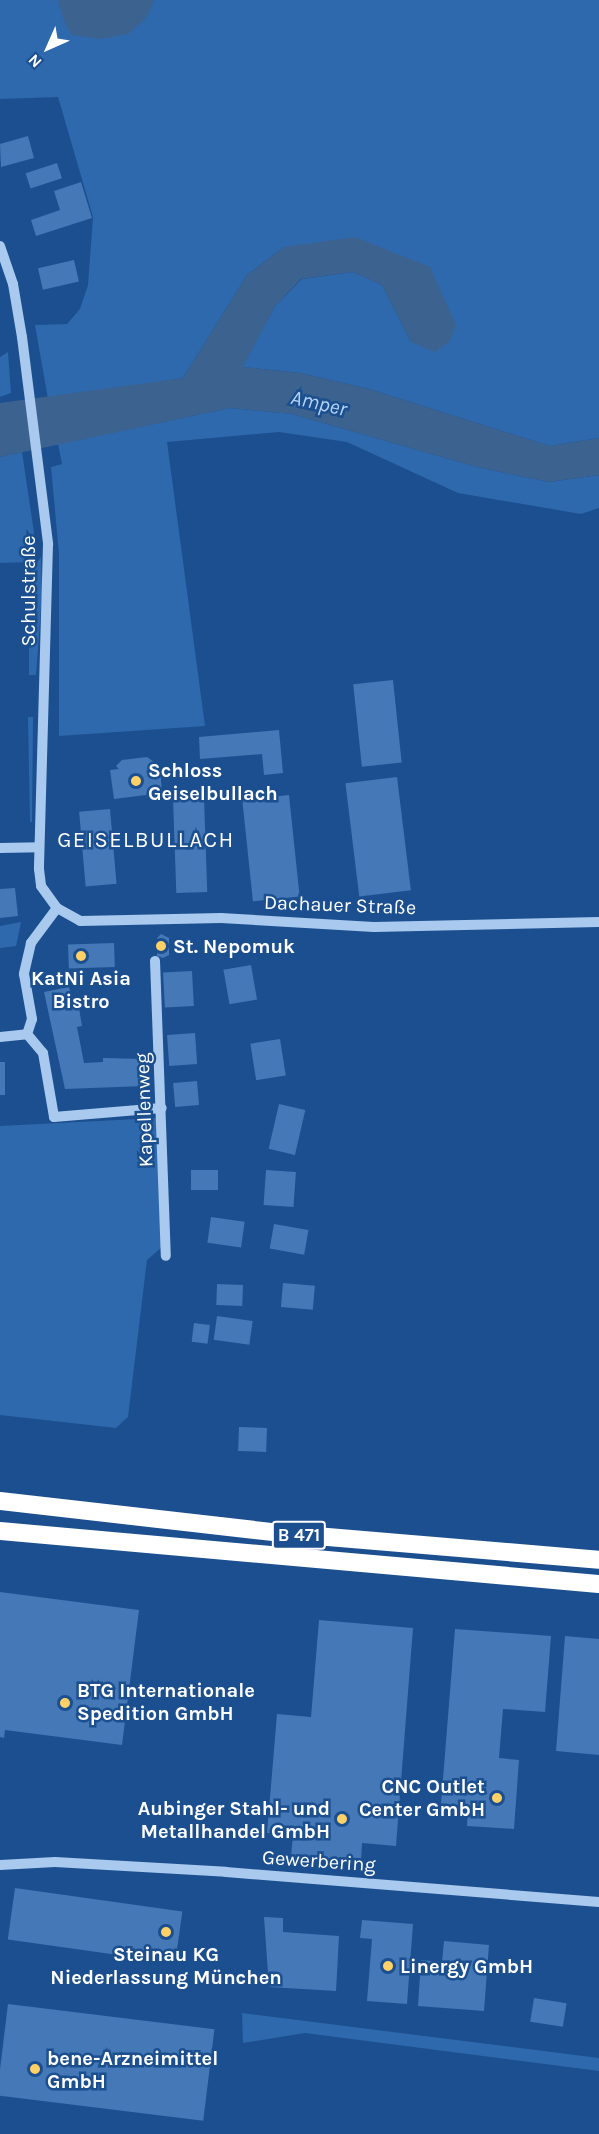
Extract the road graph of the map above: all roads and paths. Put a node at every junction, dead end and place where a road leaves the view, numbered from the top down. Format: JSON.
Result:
{"nodes":[{"id":1,"x":0,"y":246,"type":"edge"},
{"id":2,"x":39,"y":847,"type":"junction"},
{"id":3,"x":0,"y":848,"type":"edge"},
{"id":4,"x":57,"y":908,"type":"junction"},
{"id":5,"x":81,"y":921,"type":"joint"},
{"id":6,"x":599,"y":922,"type":"edge"},
{"id":7,"x":155,"y":962,"type":"dead end"},
{"id":8,"x":27,"y":1034,"type":"junction"},
{"id":9,"x":0,"y":1037,"type":"edge"},
{"id":10,"x":162,"y":1108,"type":"junction"},
{"id":11,"x":166,"y":1256,"type":"dead end"},
{"id":12,"x":0,"y":1501,"type":"edge"},
{"id":13,"x":0,"y":1531,"type":"edge"},
{"id":14,"x":599,"y":1560,"type":"edge"},
{"id":15,"x":599,"y":1584,"type":"edge"},
{"id":16,"x":0,"y":1864,"type":"edge"},
{"id":17,"x":599,"y":1902,"type":"edge"}],
"edges":[{"from":1,"to":2,"type":"street","name":"Schulstraße"},
{"from":2,"to":3,"type":"street"},
{"from":2,"to":4,"type":"street","name":"Schulstraße"},
{"from":4,"to":5,"type":"street","name":"Schulstraße"},
{"from":4,"to":8,"type":"street"},
{"from":5,"to":6,"type":"street","name":"Dachauer Straße"},
{"from":7,"to":10,"type":"street","name":"Kapellenweg"},
{"from":8,"to":9,"type":"street"},
{"from":8,"to":10,"type":"street"},
{"from":10,"to":11,"type":"street","name":"Kapellenweg"},
{"from":12,"to":14,"type":"highway","number":"B 471"},
{"from":13,"to":15,"type":"highway","number":"B 471"},
{"from":16,"to":17,"type":"street","name":"Gewerbering"}]}
